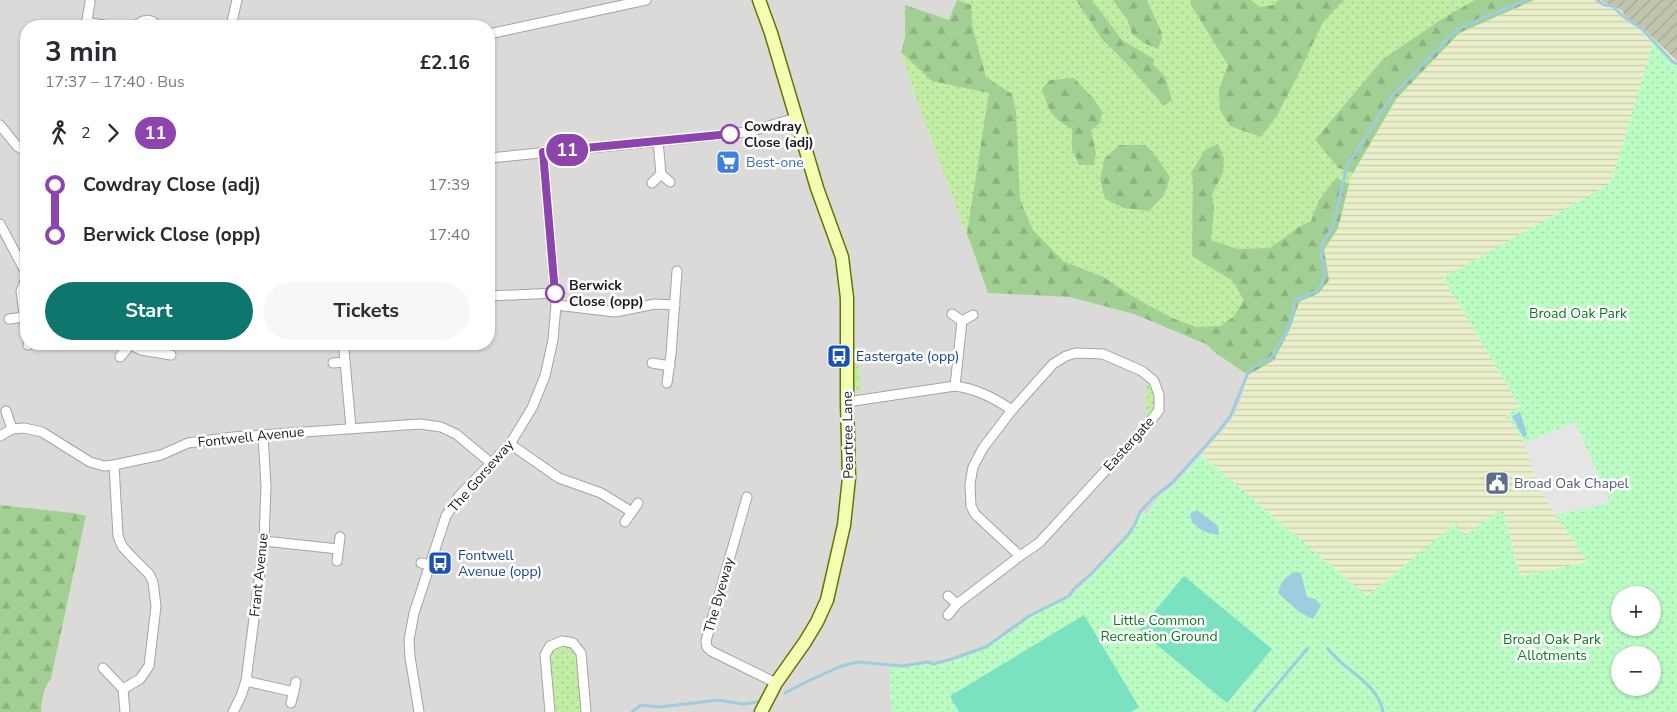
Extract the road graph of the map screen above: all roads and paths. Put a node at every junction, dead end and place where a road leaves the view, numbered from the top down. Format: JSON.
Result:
{"nodes":[{"id":1,"x":238,"y":0,"type":"edge"},
{"id":2,"x":646,"y":0,"type":"edge"},
{"id":3,"x":759,"y":0,"type":"edge"},
{"id":4,"x":90,"y":2,"type":"dead end"},
{"id":5,"x":87,"y":20,"type":"edge"},
{"id":6,"x":233,"y":20,"type":"edge"},
{"id":7,"x":495,"y":33,"type":"edge"},
{"id":8,"x":796,"y":118,"type":"junction"},
{"id":9,"x":0,"y":125,"type":"edge"},
{"id":10,"x":658,"y":141,"type":"junction"},
{"id":11,"x":20,"y":148,"type":"edge"},
{"id":12,"x":543,"y":152,"type":"junction"},
{"id":13,"x":495,"y":157,"type":"edge"},
{"id":14,"x":661,"y":174,"type":"junction"},
{"id":15,"x":670,"y":182,"type":"dead end"},
{"id":16,"x":652,"y":183,"type":"dead end"},
{"id":17,"x":0,"y":224,"type":"edge"},
{"id":18,"x":20,"y":262,"type":"edge"},
{"id":19,"x":677,"y":272,"type":"dead end"},
{"id":20,"x":555,"y":292,"type":"junction"},
{"id":21,"x":495,"y":296,"type":"edge"},
{"id":22,"x":675,"y":305,"type":"junction"},
{"id":23,"x":556,"y":306,"type":"junction"},
{"id":24,"x":952,"y":314,"type":"dead end"},
{"id":25,"x":973,"y":316,"type":"dead end"},
{"id":26,"x":20,"y":318,"type":"edge"},
{"id":27,"x":9,"y":319,"type":"dead end"},
{"id":28,"x":962,"y":321,"type":"junction"},
{"id":29,"x":125,"y":350,"type":"edge"},
{"id":30,"x":141,"y":350,"type":"edge"},
{"id":31,"x":344,"y":350,"type":"dead end"},
{"id":32,"x":171,"y":355,"type":"dead end"},
{"id":33,"x":120,"y":357,"type":"dead end"},
{"id":34,"x":345,"y":362,"type":"junction"},
{"id":35,"x":333,"y":363,"type":"dead end"},
{"id":36,"x":652,"y":363,"type":"dead end"},
{"id":37,"x":670,"y":366,"type":"junction"},
{"id":38,"x":667,"y":383,"type":"dead end"},
{"id":39,"x":955,"y":386,"type":"junction"},
{"id":40,"x":847,"y":402,"type":"junction"},
{"id":41,"x":1012,"y":410,"type":"junction"},
{"id":42,"x":6,"y":412,"type":"dead end"},
{"id":43,"x":351,"y":428,"type":"junction"},
{"id":44,"x":12,"y":429,"type":"junction"},
{"id":45,"x":263,"y":435,"type":"junction"},
{"id":46,"x":0,"y":436,"type":"edge"},
{"id":47,"x":510,"y":444,"type":"junction"},
{"id":48,"x":491,"y":463,"type":"junction"},
{"id":49,"x":114,"y":465,"type":"junction"},
{"id":50,"x":747,"y":498,"type":"dead end"},
{"id":51,"x":638,"y":503,"type":"dead end"},
{"id":52,"x":632,"y":512,"type":"junction"},
{"id":53,"x":625,"y":522,"type":"dead end"},
{"id":54,"x":340,"y":537,"type":"dead end"},
{"id":55,"x":264,"y":541,"type":"junction"},
{"id":56,"x":338,"y":550,"type":"junction"},
{"id":57,"x":1020,"y":556,"type":"junction"},
{"id":58,"x":337,"y":561,"type":"dead end"},
{"id":59,"x":948,"y":596,"type":"dead end"},
{"id":60,"x":958,"y":604,"type":"junction"},
{"id":61,"x":948,"y":615,"type":"dead end"},
{"id":62,"x":103,"y":668,"type":"dead end"},
{"id":63,"x":246,"y":681,"type":"junction"},
{"id":64,"x":296,"y":682,"type":"dead end"},
{"id":65,"x":776,"y":683,"type":"junction"},
{"id":66,"x":123,"y":689,"type":"junction"},
{"id":67,"x":294,"y":692,"type":"junction"},
{"id":68,"x":291,"y":702,"type":"dead end"},
{"id":69,"x":125,"y":712,"type":"edge"},
{"id":70,"x":232,"y":712,"type":"edge"},
{"id":71,"x":419,"y":712,"type":"edge"},
{"id":72,"x":550,"y":712,"type":"edge"},
{"id":73,"x":586,"y":712,"type":"edge"},
{"id":74,"x":761,"y":712,"type":"edge"}],
"edges":[{"from":1,"to":6,"type":"street"},
{"from":2,"to":7,"type":"street"},
{"from":3,"to":8,"type":"street","name":"Peartree Lane"},
{"from":4,"to":5,"type":"street"},
{"from":8,"to":10,"type":"street"},
{"from":8,"to":40,"type":"street","name":"Peartree Lane"},
{"from":9,"to":11,"type":"street"},
{"from":10,"to":12,"type":"street"},
{"from":10,"to":14,"type":"street"},
{"from":12,"to":13,"type":"street"},
{"from":12,"to":20,"type":"street","name":"The Gorseway"},
{"from":14,"to":15,"type":"street"},
{"from":14,"to":16,"type":"street"},
{"from":17,"to":18,"type":"street"},
{"from":19,"to":22,"type":"street"},
{"from":20,"to":21,"type":"street"},
{"from":20,"to":23,"type":"street","name":"The Gorseway"},
{"from":22,"to":23,"type":"street"},
{"from":22,"to":37,"type":"street"},
{"from":23,"to":47,"type":"street","name":"The Gorseway"},
{"from":24,"to":28,"type":"street"},
{"from":25,"to":28,"type":"street"},
{"from":26,"to":27,"type":"street"},
{"from":28,"to":39,"type":"street"},
{"from":29,"to":33,"type":"street"},
{"from":30,"to":32,"type":"street"},
{"from":31,"to":34,"type":"street"},
{"from":34,"to":35,"type":"street"},
{"from":34,"to":43,"type":"street"},
{"from":36,"to":37,"type":"street"},
{"from":37,"to":38,"type":"street"},
{"from":39,"to":40,"type":"street"},
{"from":39,"to":41,"type":"street"},
{"from":40,"to":65,"type":"street","name":"Peartree Lane"},
{"from":41,"to":57,"type":"street","name":"Eastergate"},
{"from":41,"to":57,"type":"street","name":"Eastergate"},
{"from":42,"to":44,"type":"street"},
{"from":43,"to":45,"type":"street","name":"Fontwell Avenue"},
{"from":43,"to":48,"type":"street","name":"Fontwell Avenue"},
{"from":44,"to":46,"type":"street"},
{"from":44,"to":49,"type":"street","name":"Fontwell Avenue"},
{"from":45,"to":49,"type":"street","name":"Fontwell Avenue"},
{"from":45,"to":55,"type":"street","name":"Frant Avenue"},
{"from":47,"to":48,"type":"street","name":"The Gorseway"},
{"from":47,"to":52,"type":"street"},
{"from":48,"to":71,"type":"street","name":"The Gorseway"},
{"from":49,"to":66,"type":"street"},
{"from":50,"to":65,"type":"street","name":"The Byeway"},
{"from":51,"to":52,"type":"street"},
{"from":52,"to":53,"type":"street"},
{"from":54,"to":56,"type":"street"},
{"from":55,"to":56,"type":"street"},
{"from":55,"to":63,"type":"street","name":"Frant Avenue"},
{"from":56,"to":58,"type":"street"},
{"from":57,"to":60,"type":"street","name":"Eastergate"},
{"from":59,"to":60,"type":"street"},
{"from":60,"to":61,"type":"street","name":"Eastergate"},
{"from":62,"to":66,"type":"street"},
{"from":63,"to":67,"type":"street"},
{"from":63,"to":70,"type":"street","name":"Frant Avenue"},
{"from":64,"to":67,"type":"street"},
{"from":65,"to":74,"type":"street","name":"Peartree Lane"},
{"from":66,"to":69,"type":"street"},
{"from":67,"to":68,"type":"street"},
{"from":72,"to":73,"type":"street"}]}
